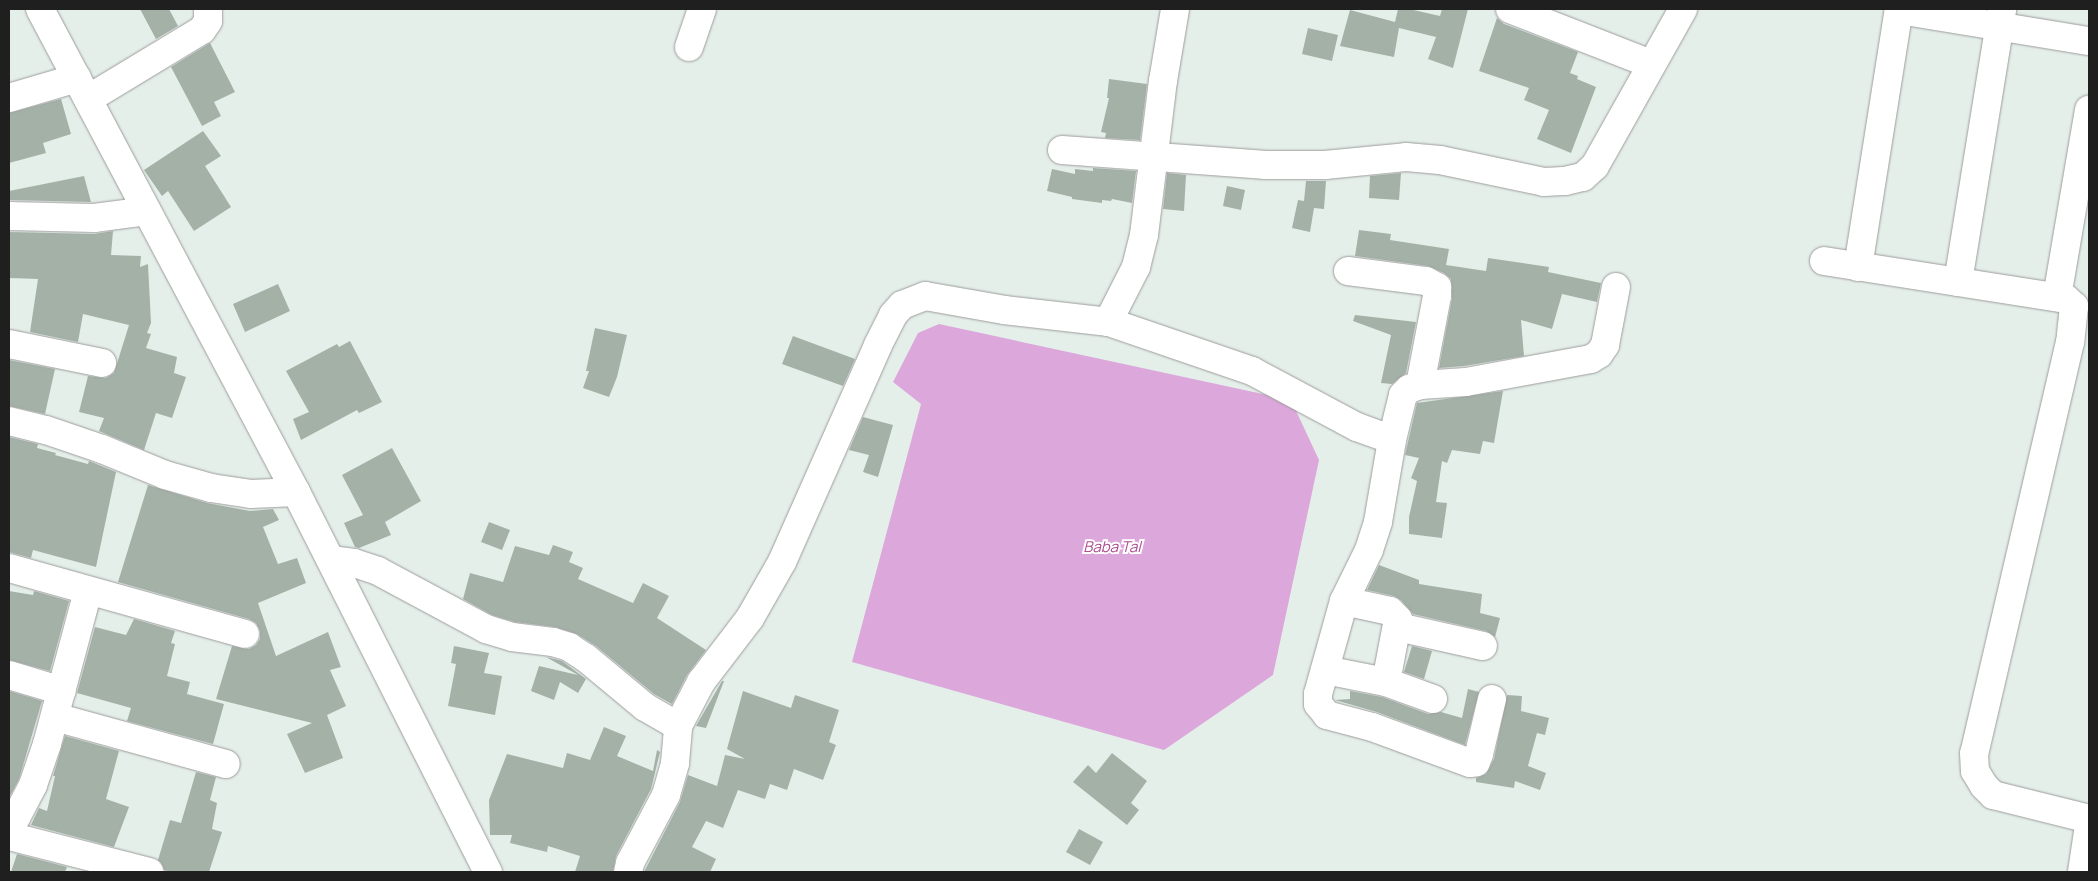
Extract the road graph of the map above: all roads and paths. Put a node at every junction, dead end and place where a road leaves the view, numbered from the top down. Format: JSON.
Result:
{"nodes":[{"id":1,"x":40,"y":9,"type":"edge"},
{"id":2,"x":208,"y":9,"type":"edge"},
{"id":3,"x":702,"y":9,"type":"edge"},
{"id":4,"x":1175,"y":9,"type":"edge"},
{"id":5,"x":1510,"y":9,"type":"edge"},
{"id":6,"x":1683,"y":9,"type":"edge"},
{"id":7,"x":1899,"y":9,"type":"edge"},
{"id":8,"x":2000,"y":18,"type":"edge"},
{"id":9,"x":2089,"y":42,"type":"edge"},
{"id":10,"x":689,"y":47,"type":"dead end"},
{"id":11,"x":1651,"y":64,"type":"junction"},
{"id":12,"x":82,"y":89,"type":"junction"},
{"id":13,"x":9,"y":98,"type":"edge"},
{"id":14,"x":2089,"y":110,"type":"edge"},
{"id":15,"x":1062,"y":150,"type":"dead end"},
{"id":16,"x":1154,"y":155,"type":"junction"},
{"id":17,"x":147,"y":211,"type":"junction"},
{"id":18,"x":9,"y":216,"type":"edge"},
{"id":19,"x":1824,"y":261,"type":"dead end"},
{"id":20,"x":1858,"y":266,"type":"junction"},
{"id":21,"x":1348,"y":271,"type":"dead end"},
{"id":22,"x":1958,"y":282,"type":"junction"},
{"id":23,"x":1616,"y":287,"type":"dead end"},
{"id":24,"x":2056,"y":297,"type":"junction"},
{"id":25,"x":1108,"y":322,"type":"junction"},
{"id":26,"x":9,"y":344,"type":"edge"},
{"id":27,"x":2080,"y":344,"type":"edge"},
{"id":28,"x":102,"y":363,"type":"dead end"},
{"id":29,"x":1420,"y":385,"type":"junction"},
{"id":30,"x":9,"y":421,"type":"edge"},
{"id":31,"x":1392,"y":440,"type":"junction"},
{"id":32,"x":296,"y":492,"type":"junction"},
{"id":33,"x":330,"y":560,"type":"junction"},
{"id":34,"x":9,"y":568,"type":"edge"},
{"id":35,"x":88,"y":591,"type":"junction"},
{"id":36,"x":1344,"y":601,"type":"junction"},
{"id":37,"x":1398,"y":627,"type":"junction"},
{"id":38,"x":245,"y":634,"type":"dead end"},
{"id":39,"x":1483,"y":646,"type":"dead end"},
{"id":40,"x":1325,"y":670,"type":"junction"},
{"id":41,"x":9,"y":675,"type":"edge"},
{"id":42,"x":1386,"y":682,"type":"junction"},
{"id":43,"x":62,"y":691,"type":"junction"},
{"id":44,"x":1432,"y":699,"type":"dead end"},
{"id":45,"x":1492,"y":700,"type":"dead end"},
{"id":46,"x":55,"y":717,"type":"junction"},
{"id":47,"x":678,"y":726,"type":"junction"},
{"id":48,"x":226,"y":764,"type":"dead end"},
{"id":49,"x":2089,"y":819,"type":"edge"},
{"id":50,"x":2089,"y":825,"type":"edge"},
{"id":51,"x":9,"y":832,"type":"edge"},
{"id":52,"x":9,"y":836,"type":"edge"},
{"id":53,"x":149,"y":872,"type":"edge"},
{"id":54,"x":488,"y":872,"type":"edge"},
{"id":55,"x":628,"y":872,"type":"edge"},
{"id":56,"x":2082,"y":872,"type":"edge"}],
"edges":[{"from":1,"to":12,"type":"street"},
{"from":2,"to":12,"type":"street"},
{"from":3,"to":10,"type":"street"},
{"from":4,"to":16,"type":"street"},
{"from":5,"to":11,"type":"street"},
{"from":6,"to":11,"type":"street"},
{"from":7,"to":8,"type":"street"},
{"from":7,"to":20,"type":"street"},
{"from":8,"to":9,"type":"street"},
{"from":8,"to":22,"type":"street"},
{"from":11,"to":16,"type":"street"},
{"from":12,"to":13,"type":"street"},
{"from":12,"to":17,"type":"street"},
{"from":14,"to":24,"type":"street"},
{"from":15,"to":16,"type":"street"},
{"from":16,"to":25,"type":"street"},
{"from":17,"to":18,"type":"street"},
{"from":17,"to":32,"type":"street"},
{"from":19,"to":20,"type":"street"},
{"from":20,"to":22,"type":"street"},
{"from":21,"to":29,"type":"street"},
{"from":22,"to":24,"type":"street"},
{"from":23,"to":29,"type":"street"},
{"from":24,"to":27,"type":"street"},
{"from":25,"to":31,"type":"street"},
{"from":25,"to":47,"type":"street"},
{"from":26,"to":28,"type":"street"},
{"from":27,"to":49,"type":"street"},
{"from":29,"to":31,"type":"street"},
{"from":30,"to":32,"type":"street"},
{"from":31,"to":36,"type":"street"},
{"from":32,"to":33,"type":"street"},
{"from":33,"to":47,"type":"street"},
{"from":33,"to":54,"type":"street"},
{"from":34,"to":35,"type":"street"},
{"from":35,"to":38,"type":"street"},
{"from":35,"to":43,"type":"street"},
{"from":36,"to":37,"type":"street"},
{"from":36,"to":40,"type":"street"},
{"from":37,"to":39,"type":"street"},
{"from":37,"to":42,"type":"street"},
{"from":40,"to":42,"type":"street"},
{"from":40,"to":45,"type":"street"},
{"from":41,"to":43,"type":"street"},
{"from":42,"to":44,"type":"street"},
{"from":43,"to":46,"type":"street"},
{"from":46,"to":48,"type":"street"},
{"from":46,"to":51,"type":"street"},
{"from":47,"to":55,"type":"street"},
{"from":50,"to":56,"type":"street"},
{"from":52,"to":53,"type":"street"}]}
